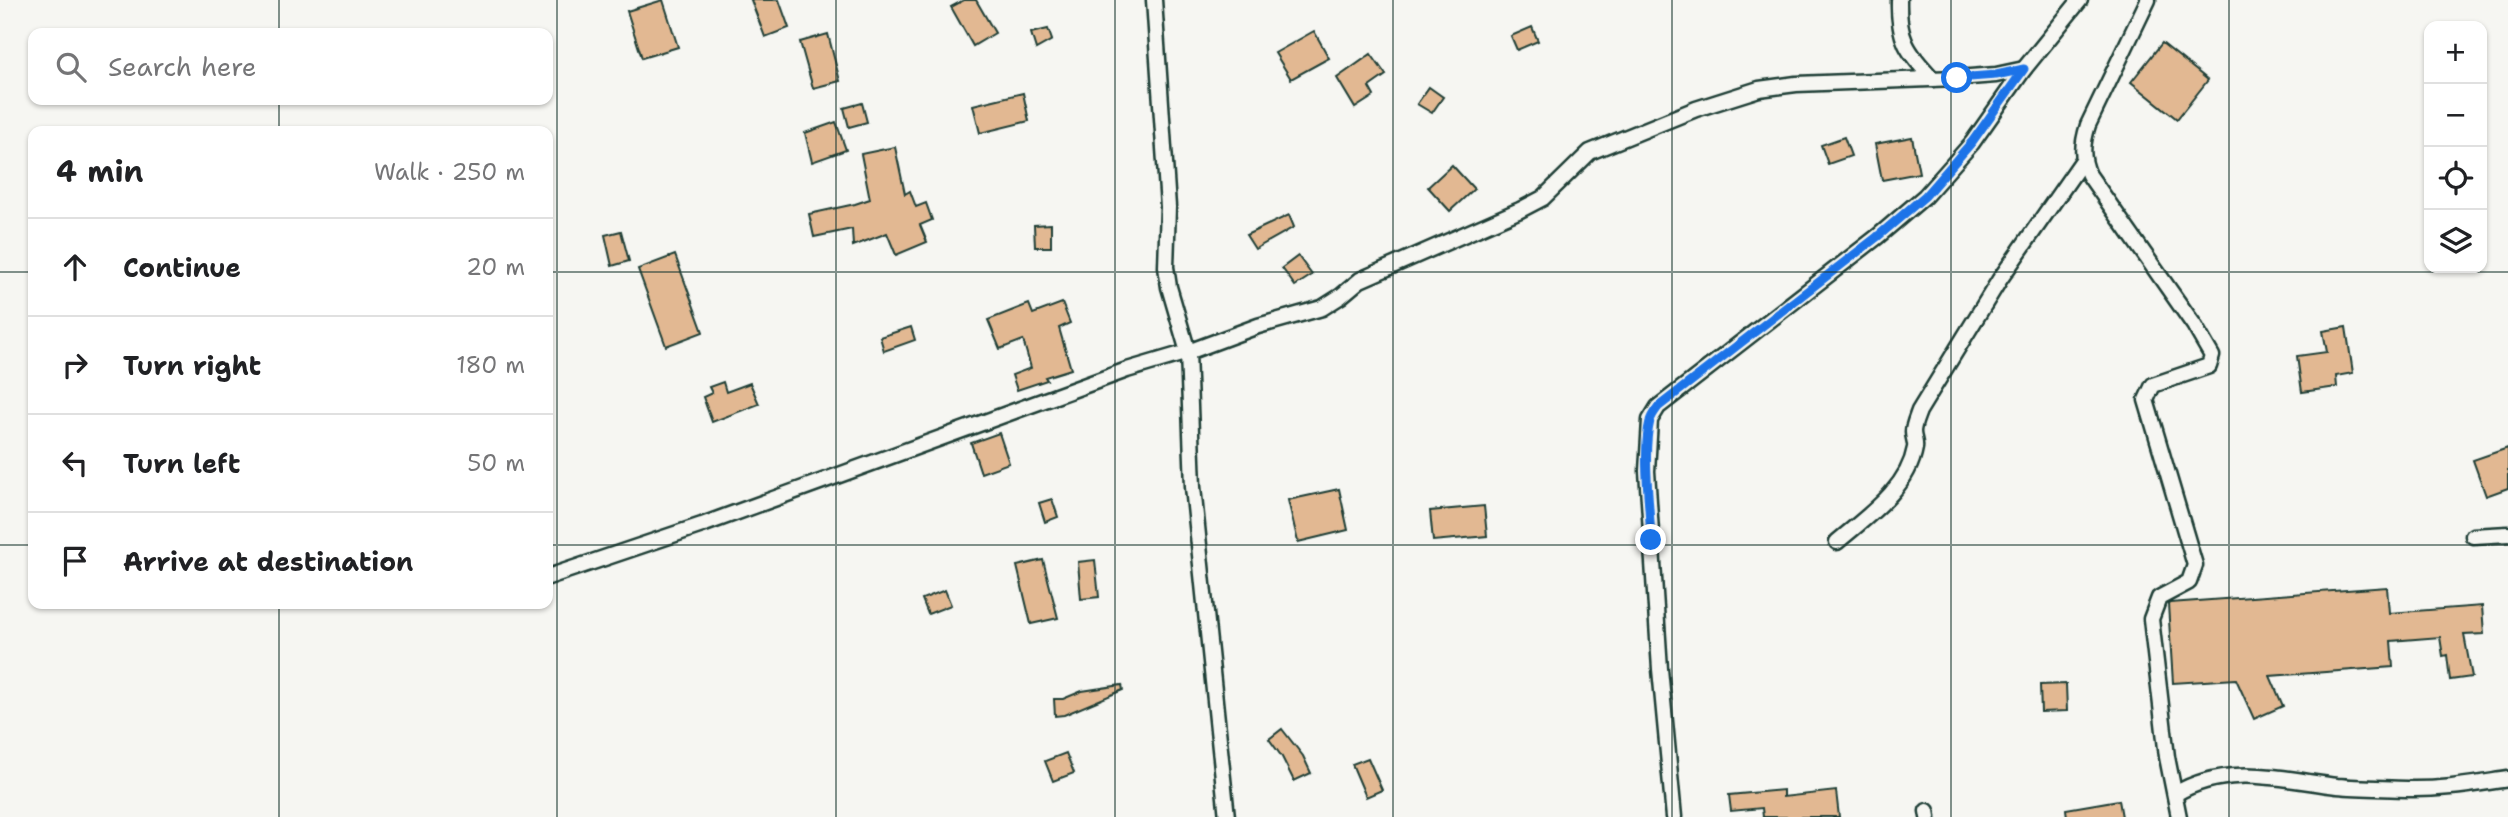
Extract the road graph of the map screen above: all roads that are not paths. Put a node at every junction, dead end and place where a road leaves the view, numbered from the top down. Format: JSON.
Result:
{"nodes":[{"id":1,"x":1154,"y":0,"type":"edge"},
{"id":2,"x":1899,"y":0,"type":"edge"},
{"id":3,"x":2080,"y":0,"type":"edge"},
{"id":4,"x":2148,"y":0,"type":"edge"},
{"id":5,"x":2024,"y":69,"type":"junction"},
{"id":6,"x":1933,"y":79,"type":"junction"},
{"id":7,"x":2083,"y":160,"type":"junction"},
{"id":8,"x":1188,"y":352,"type":"junction"},
{"id":9,"x":2508,"y":534,"type":"edge"},
{"id":10,"x":2473,"y":536,"type":"dead end"},
{"id":11,"x":1837,"y":542,"type":"dead end"},
{"id":12,"x":553,"y":575,"type":"edge"},
{"id":13,"x":2508,"y":779,"type":"edge"},
{"id":14,"x":2175,"y":794,"type":"junction"},
{"id":15,"x":1227,"y":817,"type":"edge"},
{"id":16,"x":1674,"y":817,"type":"edge"},
{"id":17,"x":2179,"y":817,"type":"edge"}],
"edges":[{"from":1,"to":8,"type":"street"},
{"from":2,"to":6,"type":"street"},
{"from":3,"to":5,"type":"street"},
{"from":4,"to":7,"type":"street"},
{"from":5,"to":6,"type":"street"},
{"from":5,"to":16,"type":"street"},
{"from":6,"to":8,"type":"street"},
{"from":7,"to":11,"type":"street"},
{"from":7,"to":14,"type":"street"},
{"from":8,"to":12,"type":"street"},
{"from":8,"to":15,"type":"street"},
{"from":9,"to":10,"type":"street"},
{"from":13,"to":14,"type":"street"},
{"from":14,"to":17,"type":"street"}]}
